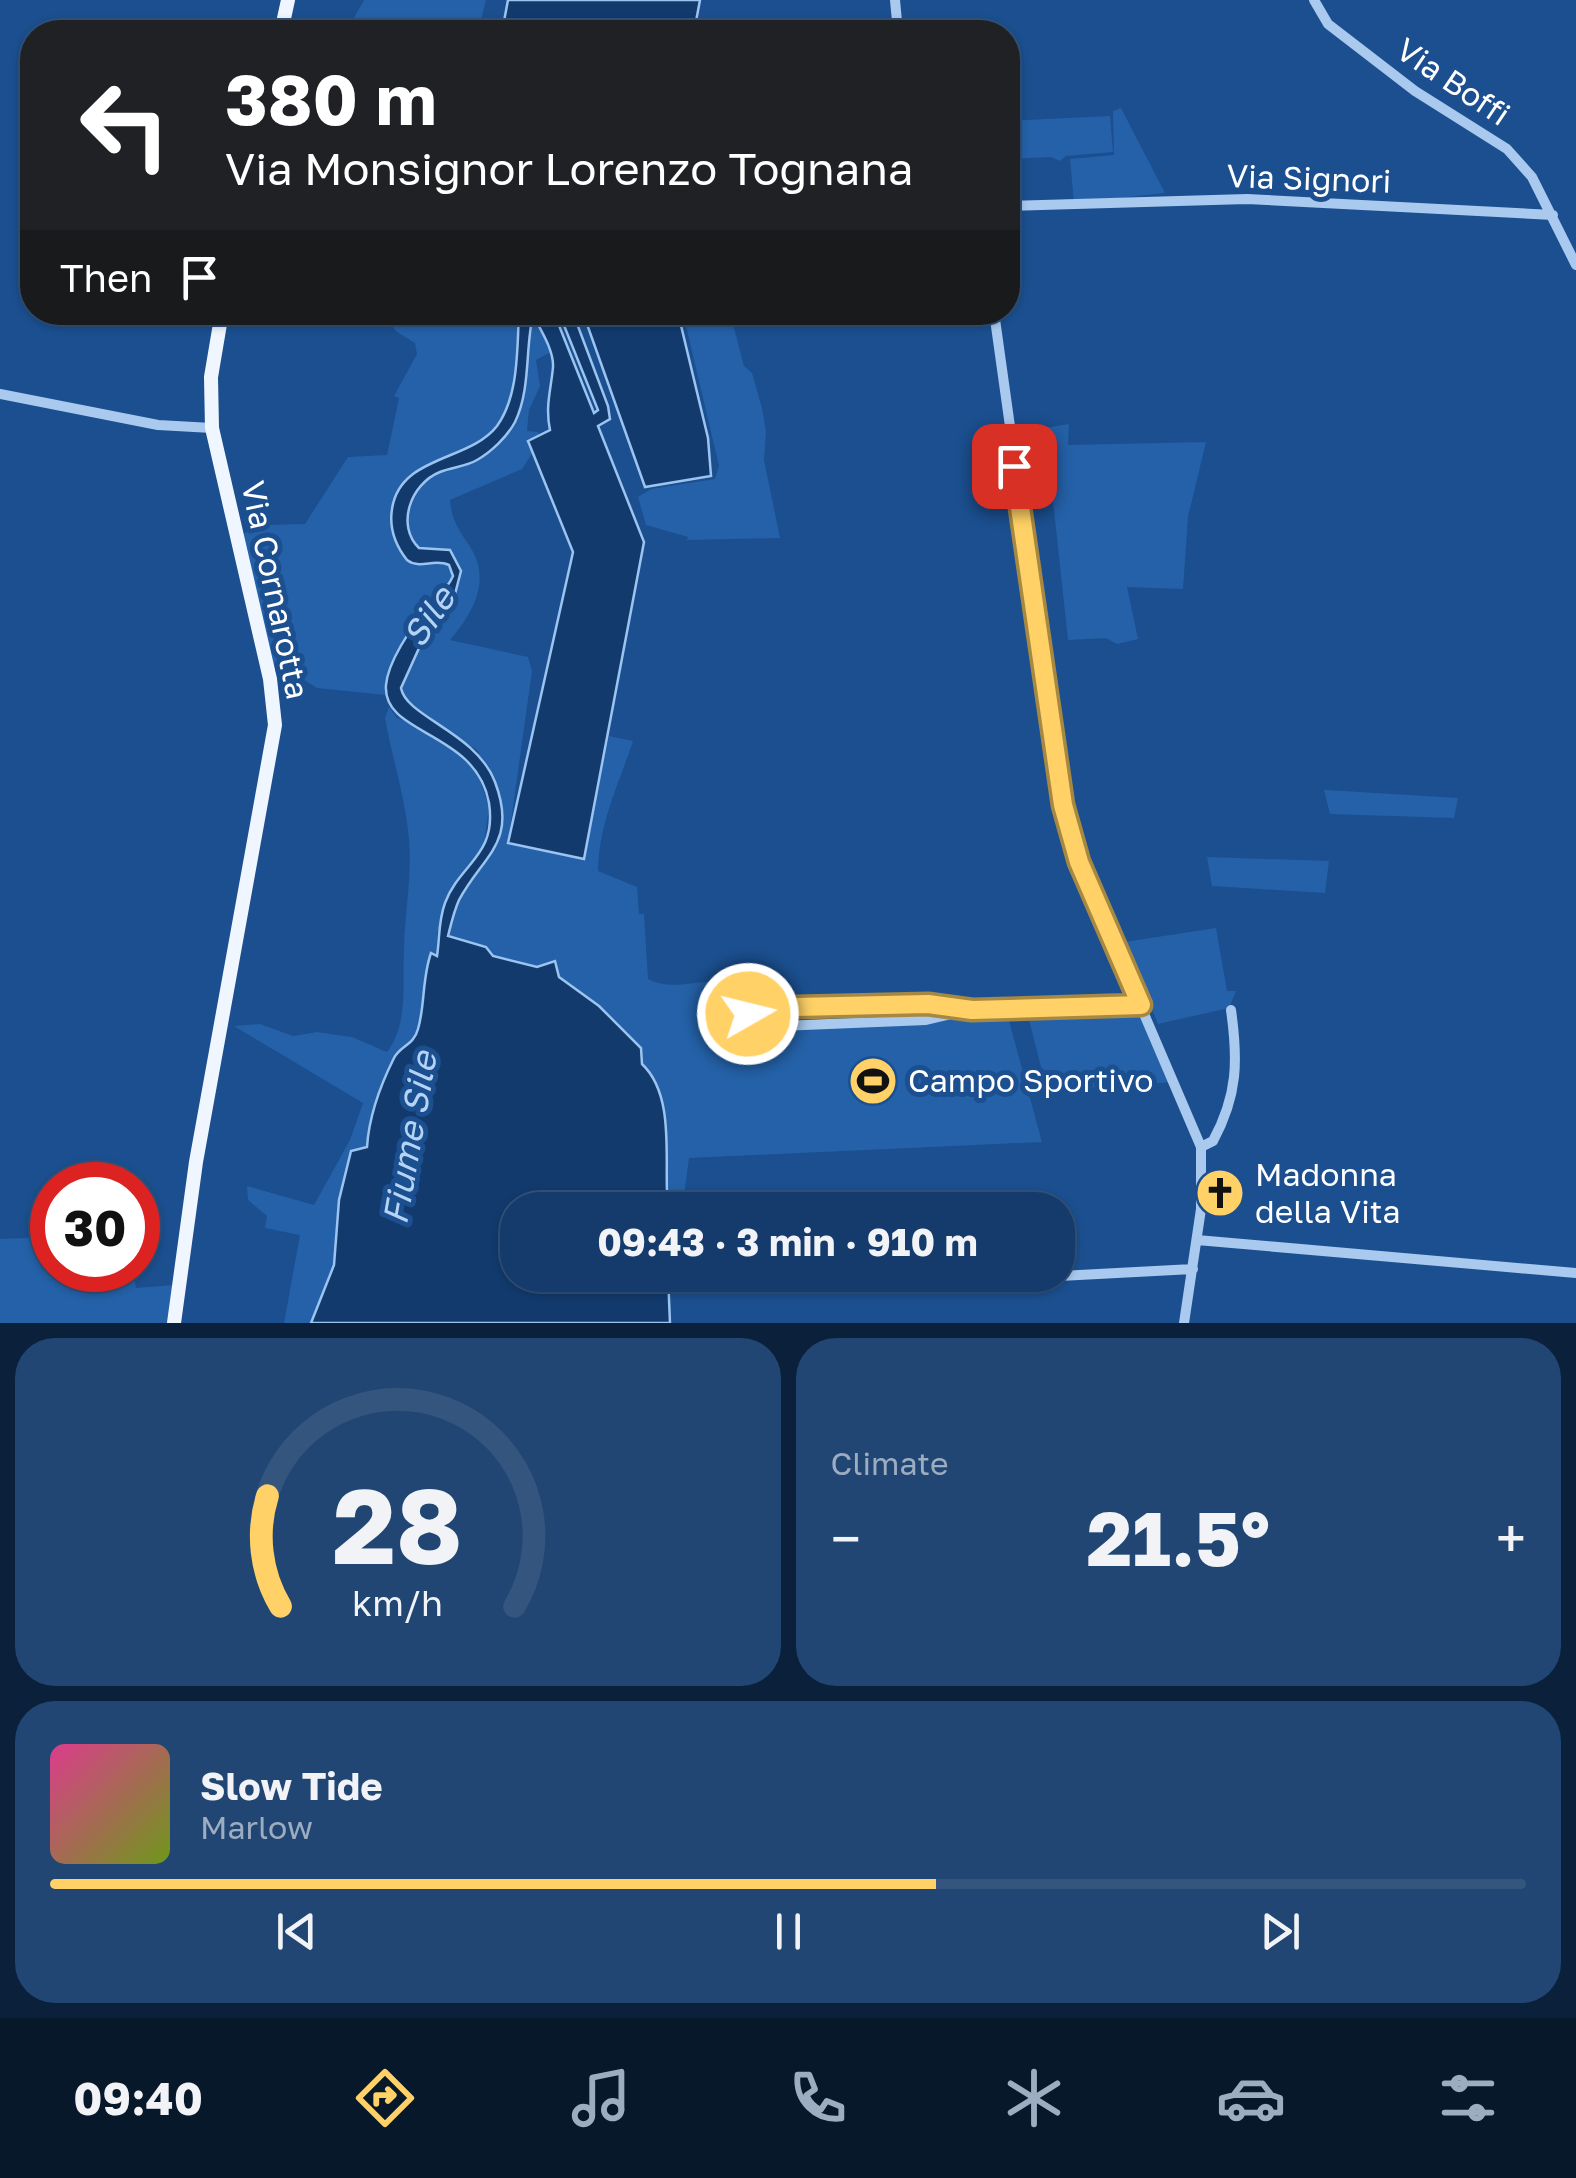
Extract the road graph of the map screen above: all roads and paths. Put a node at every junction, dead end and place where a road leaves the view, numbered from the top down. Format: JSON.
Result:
{"nodes":[{"id":1,"x":1314,"y":0,"type":"edge"},
{"id":2,"x":1020,"y":206,"type":"edge"},
{"id":3,"x":1553,"y":215,"type":"junction"},
{"id":4,"x":1576,"y":265,"type":"edge"},
{"id":5,"x":220,"y":325,"type":"edge"},
{"id":6,"x":996,"y":325,"type":"edge"},
{"id":7,"x":0,"y":394,"type":"edge"},
{"id":8,"x":212,"y":428,"type":"junction"},
{"id":9,"x":1141,"y":1005,"type":"junction"},
{"id":10,"x":1231,"y":1010,"type":"dead end"},
{"id":11,"x":939,"y":1011,"type":"junction"},
{"id":12,"x":1201,"y":1147,"type":"junction"},
{"id":13,"x":1197,"y":1240,"type":"junction"},
{"id":14,"x":1193,"y":1269,"type":"junction"},
{"id":15,"x":1576,"y":1274,"type":"edge"},
{"id":16,"x":1075,"y":1275,"type":"edge"},
{"id":17,"x":174,"y":1323,"type":"edge"},
{"id":18,"x":1184,"y":1323,"type":"edge"}],
"edges":[{"from":1,"to":3,"type":"street","name":"Via Boffi"},
{"from":2,"to":3,"type":"street","name":"Via Signori"},
{"from":3,"to":4,"type":"street"},
{"from":5,"to":8,"type":"main road","name":"Via Cornarotta"},
{"from":6,"to":9,"type":"street"},
{"from":7,"to":8,"type":"street"},
{"from":8,"to":17,"type":"main road","name":"Via Cornarotta"},
{"from":9,"to":11,"type":"street"},
{"from":9,"to":12,"type":"street"},
{"from":10,"to":12,"type":"street"},
{"from":11,"to":11,"type":"street"},
{"from":12,"to":13,"type":"street"},
{"from":13,"to":14,"type":"street"},
{"from":13,"to":15,"type":"street"},
{"from":14,"to":16,"type":"street"},
{"from":14,"to":18,"type":"street"}]}
